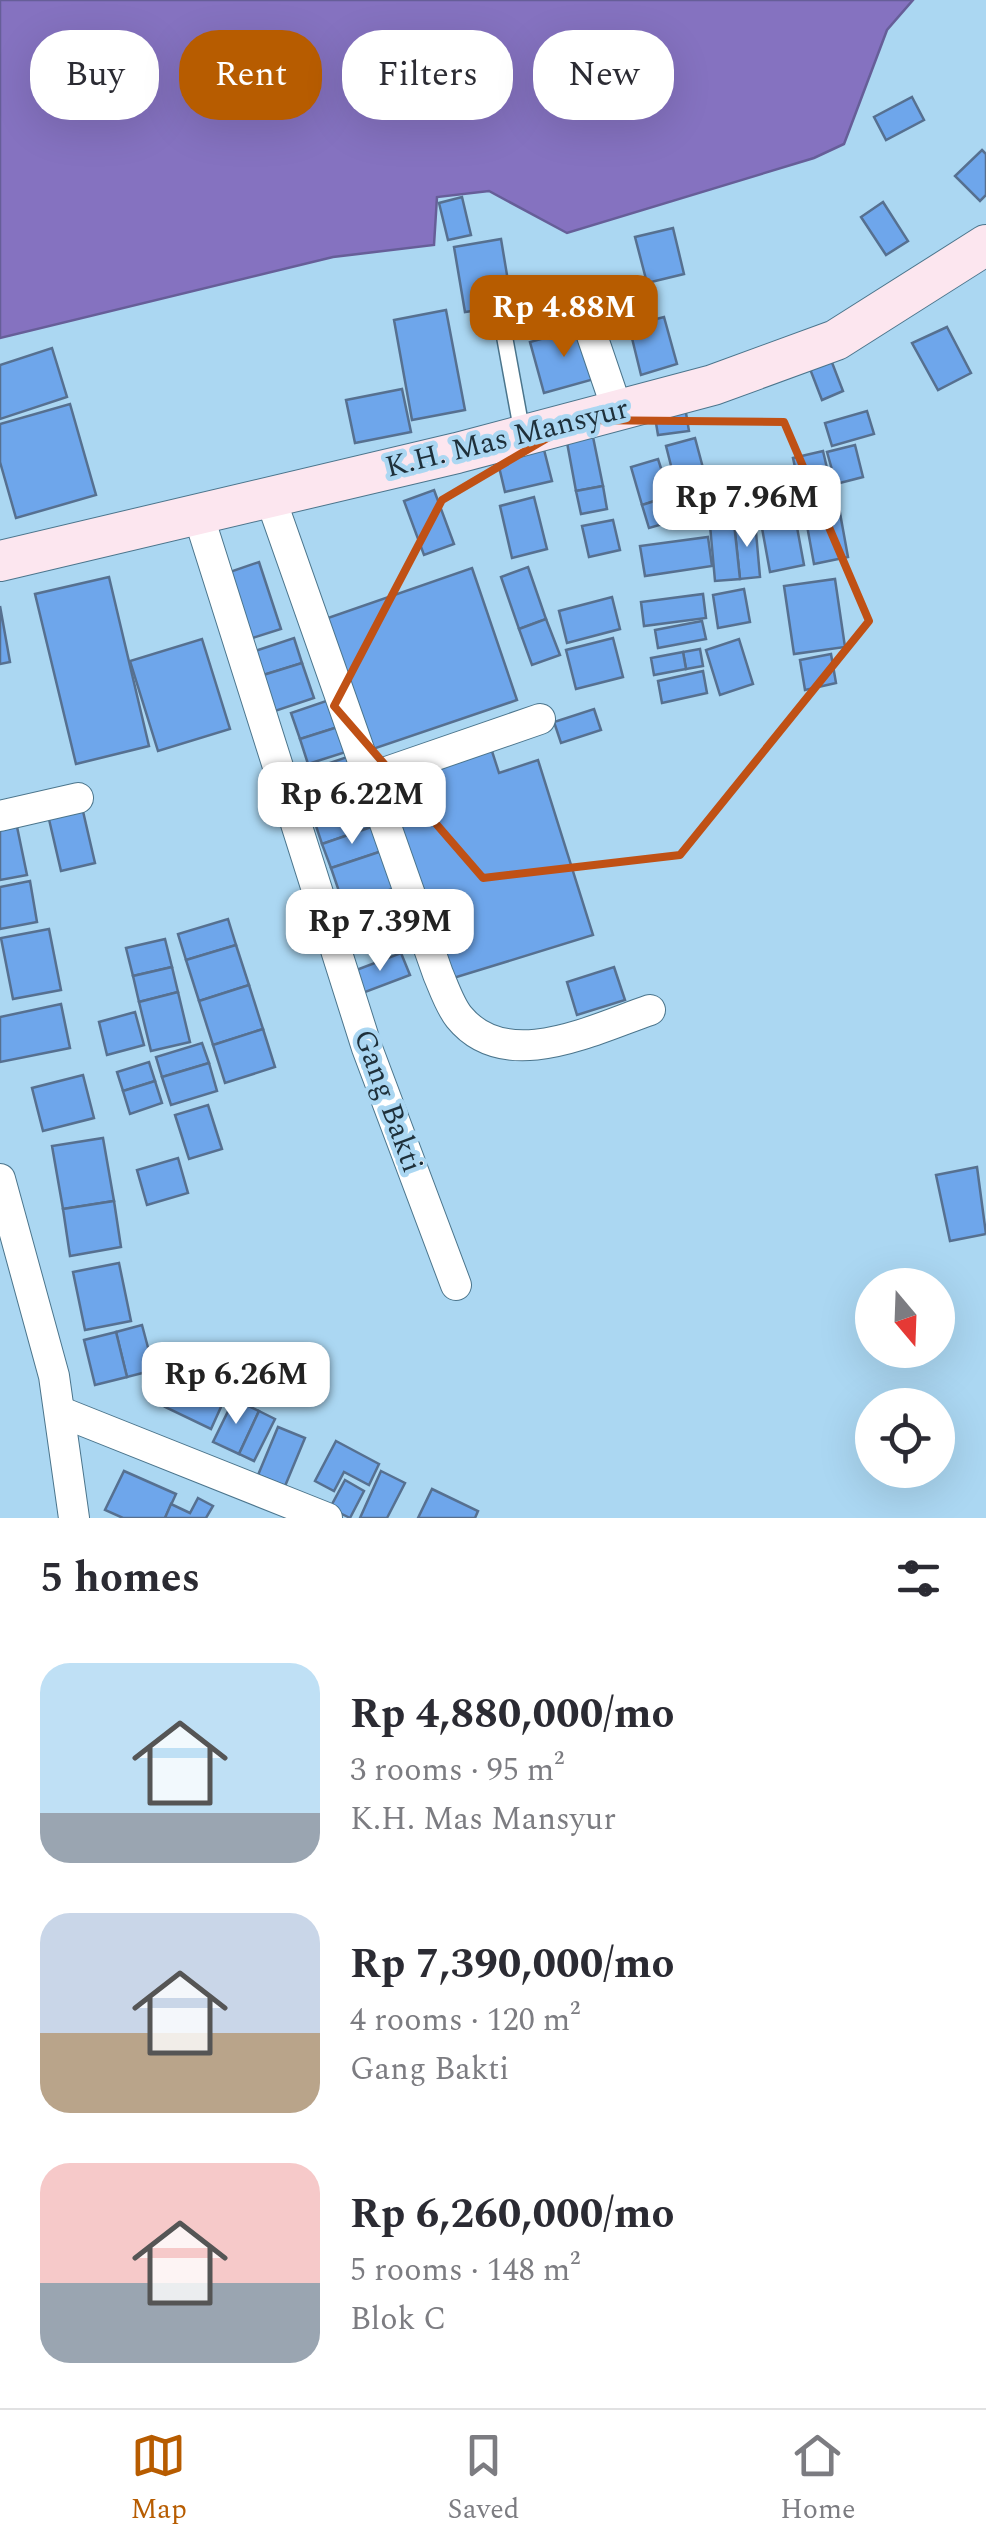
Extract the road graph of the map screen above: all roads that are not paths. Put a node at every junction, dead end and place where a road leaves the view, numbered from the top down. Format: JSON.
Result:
{"nodes":[{"id":1,"x":986,"y":245,"type":"edge"},
{"id":2,"x":586,"y":318,"type":"dead end"},
{"id":3,"x":502,"y":323,"type":"dead end"},
{"id":4,"x":618,"y":412,"type":"junction"},
{"id":5,"x":522,"y":436,"type":"junction"},
{"id":6,"x":269,"y":494,"type":"junction"},
{"id":7,"x":198,"y":514,"type":"junction"},
{"id":8,"x":0,"y":561,"type":"edge"},
{"id":9,"x":540,"y":719,"type":"dead end"},
{"id":10,"x":372,"y":777,"type":"junction"},
{"id":11,"x":78,"y":798,"type":"dead end"},
{"id":12,"x":0,"y":816,"type":"edge"},
{"id":13,"x":650,"y":1010,"type":"dead end"},
{"id":14,"x":0,"y":1179,"type":"edge"},
{"id":15,"x":456,"y":1285,"type":"dead end"},
{"id":16,"x":62,"y":1412,"type":"junction"},
{"id":17,"x":74,"y":1518,"type":"edge"},
{"id":18,"x":327,"y":1518,"type":"edge"}],
"edges":[{"from":1,"to":4,"type":"main road","name":"K.H. Mas Mansyur"},
{"from":2,"to":4,"type":"street"},
{"from":3,"to":5,"type":"lane"},
{"from":4,"to":5,"type":"main road","name":"K.H. Mas Mansyur"},
{"from":5,"to":6,"type":"main road","name":"K.H. Mas Mansyur"},
{"from":6,"to":7,"type":"main road","name":"K.H. Mas Mansyur"},
{"from":6,"to":10,"type":"street"},
{"from":7,"to":8,"type":"main road","name":"K.H. Mas Mansyur"},
{"from":7,"to":15,"type":"street","name":"Gang Bakti"},
{"from":9,"to":10,"type":"street"},
{"from":10,"to":13,"type":"street"},
{"from":11,"to":12,"type":"street"},
{"from":14,"to":16,"type":"street"},
{"from":16,"to":17,"type":"street"},
{"from":16,"to":18,"type":"street"}]}
